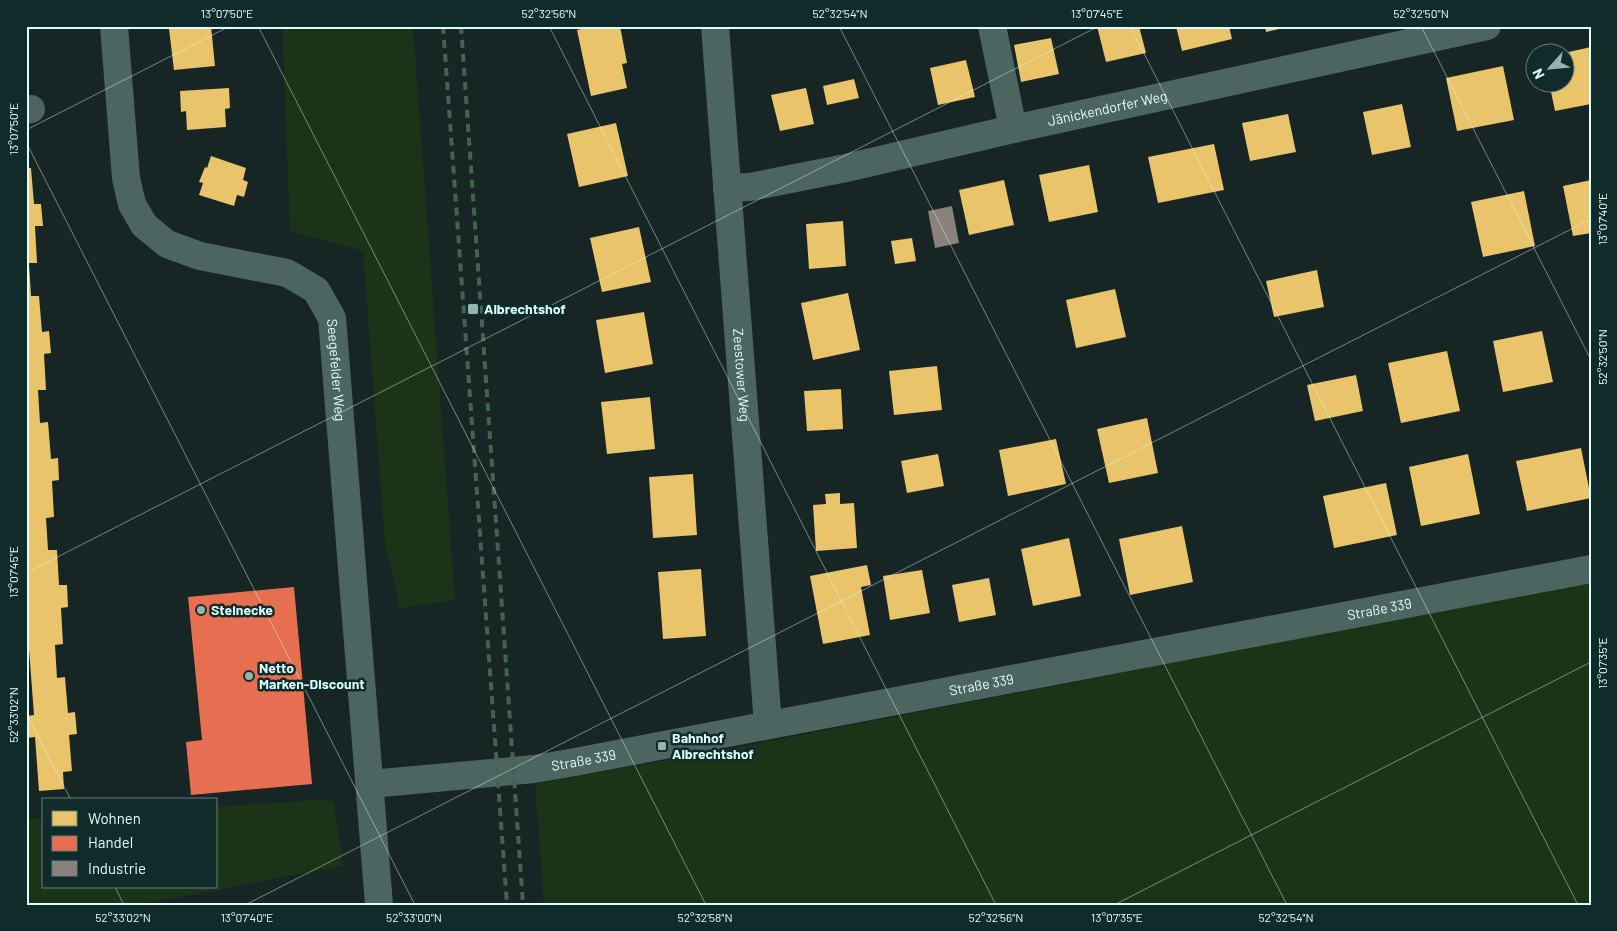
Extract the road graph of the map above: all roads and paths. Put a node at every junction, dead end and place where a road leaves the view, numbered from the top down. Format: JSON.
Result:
{"nodes":[{"id":1,"x":114,"y":26,"type":"edge"},
{"id":2,"x":715,"y":26,"type":"edge"},
{"id":3,"x":992,"y":26,"type":"edge"},
{"id":4,"x":1487,"y":26,"type":"edge"},
{"id":5,"x":1013,"y":129,"type":"junction"},
{"id":6,"x":727,"y":188,"type":"junction"},
{"id":7,"x":1591,"y":569,"type":"edge"},
{"id":8,"x":768,"y":725,"type":"junction"},
{"id":9,"x":370,"y":784,"type":"junction"},
{"id":10,"x":379,"y":905,"type":"edge"}],
"edges":[{"from":1,"to":9,"type":"street","name":"Seegefelder Weg"},
{"from":2,"to":6,"type":"street","name":"Zeestower Weg"},
{"from":3,"to":5,"type":"street"},
{"from":4,"to":5,"type":"street","name":"Jänickendorfer Weg"},
{"from":5,"to":6,"type":"street","name":"Jänickendorfer Weg"},
{"from":6,"to":8,"type":"street","name":"Zeestower Weg"},
{"from":7,"to":8,"type":"street","name":"Straße 339"},
{"from":8,"to":9,"type":"street","name":"Straße 339"},
{"from":9,"to":10,"type":"street","name":"Seegefelder Weg"}]}
